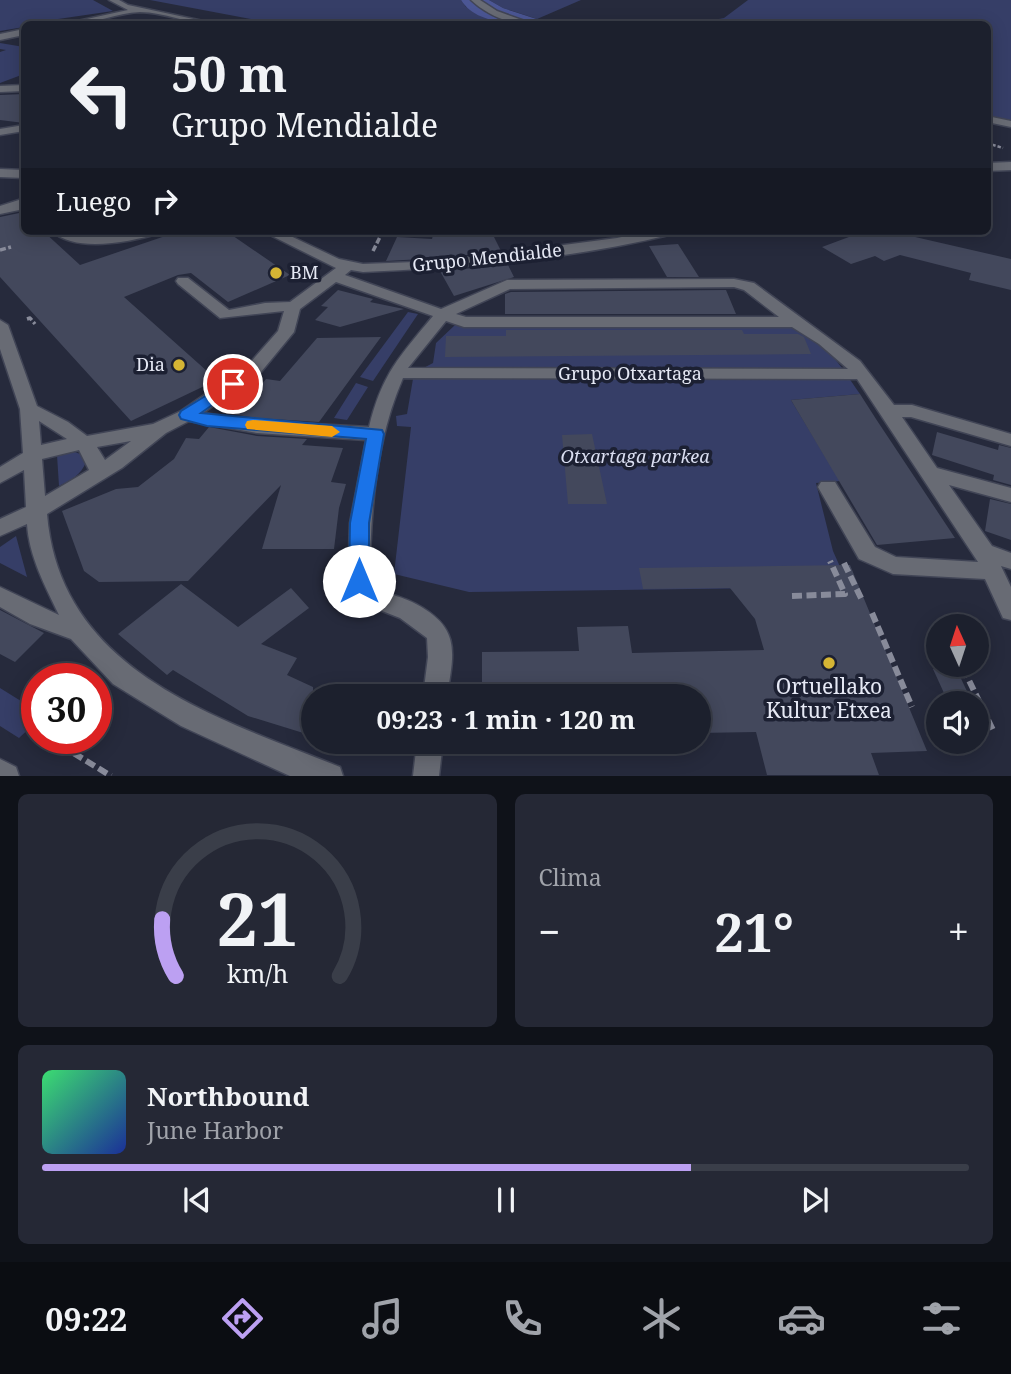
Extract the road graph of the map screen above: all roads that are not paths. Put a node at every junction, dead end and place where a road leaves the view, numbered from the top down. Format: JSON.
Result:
{"nodes":[{"id":1,"x":113,"y":0,"type":"edge"},
{"id":2,"x":475,"y":0,"type":"edge"},
{"id":3,"x":140,"y":10,"type":"junction"},
{"id":4,"x":83,"y":21,"type":"edge"},
{"id":5,"x":197,"y":21,"type":"edge"},
{"id":6,"x":520,"y":21,"type":"edge"},
{"id":7,"x":21,"y":33,"type":"edge"},
{"id":8,"x":0,"y":37,"type":"edge"},
{"id":9,"x":21,"y":88,"type":"edge"},
{"id":10,"x":0,"y":89,"type":"edge"},
{"id":11,"x":991,"y":119,"type":"edge"},
{"id":12,"x":0,"y":123,"type":"edge"},
{"id":13,"x":1011,"y":124,"type":"edge"},
{"id":14,"x":21,"y":127,"type":"edge"},
{"id":15,"x":21,"y":128,"type":"edge"},
{"id":16,"x":0,"y":132,"type":"edge"},
{"id":17,"x":1011,"y":166,"type":"edge"},
{"id":18,"x":991,"y":167,"type":"edge"},
{"id":19,"x":0,"y":173,"type":"edge"},
{"id":20,"x":21,"y":174,"type":"edge"},
{"id":21,"x":21,"y":203,"type":"edge"},
{"id":22,"x":0,"y":210,"type":"edge"},
{"id":23,"x":66,"y":235,"type":"edge"},
{"id":24,"x":142,"y":235,"type":"edge"},
{"id":25,"x":276,"y":235,"type":"edge"},
{"id":26,"x":649,"y":235,"type":"edge"},
{"id":27,"x":339,"y":271,"type":"junction"},
{"id":28,"x":183,"y":281,"type":"dead end"},
{"id":29,"x":293,"y":307,"type":"junction"},
{"id":30,"x":444,"y":313,"type":"junction"},
{"id":31,"x":795,"y":321,"type":"junction"},
{"id":32,"x":0,"y":324,"type":"edge"},
{"id":33,"x":397,"y":373,"type":"junction"},
{"id":34,"x":862,"y":374,"type":"junction"},
{"id":35,"x":29,"y":409,"type":"junction"},
{"id":36,"x":889,"y":411,"type":"junction"},
{"id":37,"x":187,"y":415,"type":"junction"},
{"id":38,"x":159,"y":429,"type":"junction"},
{"id":39,"x":376,"y":434,"type":"junction"},
{"id":40,"x":1011,"y":440,"type":"edge"},
{"id":41,"x":82,"y":442,"type":"junction"},
{"id":42,"x":33,"y":455,"type":"junction"},
{"id":43,"x":99,"y":472,"type":"junction"},
{"id":44,"x":932,"y":473,"type":"junction"},
{"id":45,"x":0,"y":476,"type":"edge"},
{"id":46,"x":828,"y":487,"type":"dead end"},
{"id":47,"x":1011,"y":495,"type":"edge"},
{"id":48,"x":37,"y":510,"type":"junction"},
{"id":49,"x":0,"y":528,"type":"edge"},
{"id":50,"x":995,"y":561,"type":"edge"},
{"id":51,"x":0,"y":596,"type":"edge"},
{"id":52,"x":1011,"y":611,"type":"edge"},
{"id":53,"x":79,"y":632,"type":"junction"},
{"id":54,"x":437,"y":684,"type":"edge"},
{"id":55,"x":429,"y":754,"type":"edge"},
{"id":56,"x":0,"y":772,"type":"edge"},
{"id":57,"x":6,"y":775,"type":"edge"},
{"id":58,"x":330,"y":775,"type":"edge"},
{"id":59,"x":426,"y":775,"type":"edge"}],
"edges":[{"from":1,"to":3,"type":"street"},
{"from":2,"to":6,"type":"street"},
{"from":3,"to":4,"type":"street"},
{"from":3,"to":5,"type":"street"},
{"from":7,"to":8,"type":"street"},
{"from":9,"to":10,"type":"street"},
{"from":11,"to":13,"type":"street"},
{"from":12,"to":14,"type":"street"},
{"from":15,"to":16,"type":"street"},
{"from":17,"to":18,"type":"street"},
{"from":19,"to":20,"type":"street"},
{"from":21,"to":22,"type":"street"},
{"from":23,"to":24,"type":"street"},
{"from":25,"to":27,"type":"street","name":"Grupo Mendialde"},
{"from":26,"to":27,"type":"street","name":"Grupo Mendialde"},
{"from":27,"to":29,"type":"street"},
{"from":27,"to":30,"type":"street","name":"Grupo Mendialde"},
{"from":28,"to":29,"type":"street"},
{"from":29,"to":37,"type":"street"},
{"from":30,"to":31,"type":"street"},
{"from":30,"to":31,"type":"street"},
{"from":30,"to":33,"type":"street"},
{"from":31,"to":34,"type":"street"},
{"from":32,"to":35,"type":"street"},
{"from":33,"to":34,"type":"street","name":"Grupo Otxartaga"},
{"from":33,"to":39,"type":"street"},
{"from":34,"to":36,"type":"street"},
{"from":35,"to":41,"type":"street"},
{"from":35,"to":42,"type":"street"},
{"from":36,"to":40,"type":"street"},
{"from":36,"to":44,"type":"street"},
{"from":37,"to":38,"type":"street"},
{"from":37,"to":39,"type":"street"},
{"from":38,"to":41,"type":"street"},
{"from":38,"to":43,"type":"street"},
{"from":39,"to":54,"type":"street"},
{"from":41,"to":42,"type":"street"},
{"from":41,"to":43,"type":"street"},
{"from":42,"to":45,"type":"street"},
{"from":42,"to":48,"type":"street"},
{"from":43,"to":48,"type":"street"},
{"from":44,"to":47,"type":"street"},
{"from":44,"to":50,"type":"street"},
{"from":46,"to":50,"type":"street"},
{"from":48,"to":49,"type":"street"},
{"from":48,"to":53,"type":"street"},
{"from":50,"to":52,"type":"street"},
{"from":51,"to":53,"type":"street"},
{"from":53,"to":58,"type":"street"},
{"from":55,"to":59,"type":"street"},
{"from":56,"to":57,"type":"street"}]}
